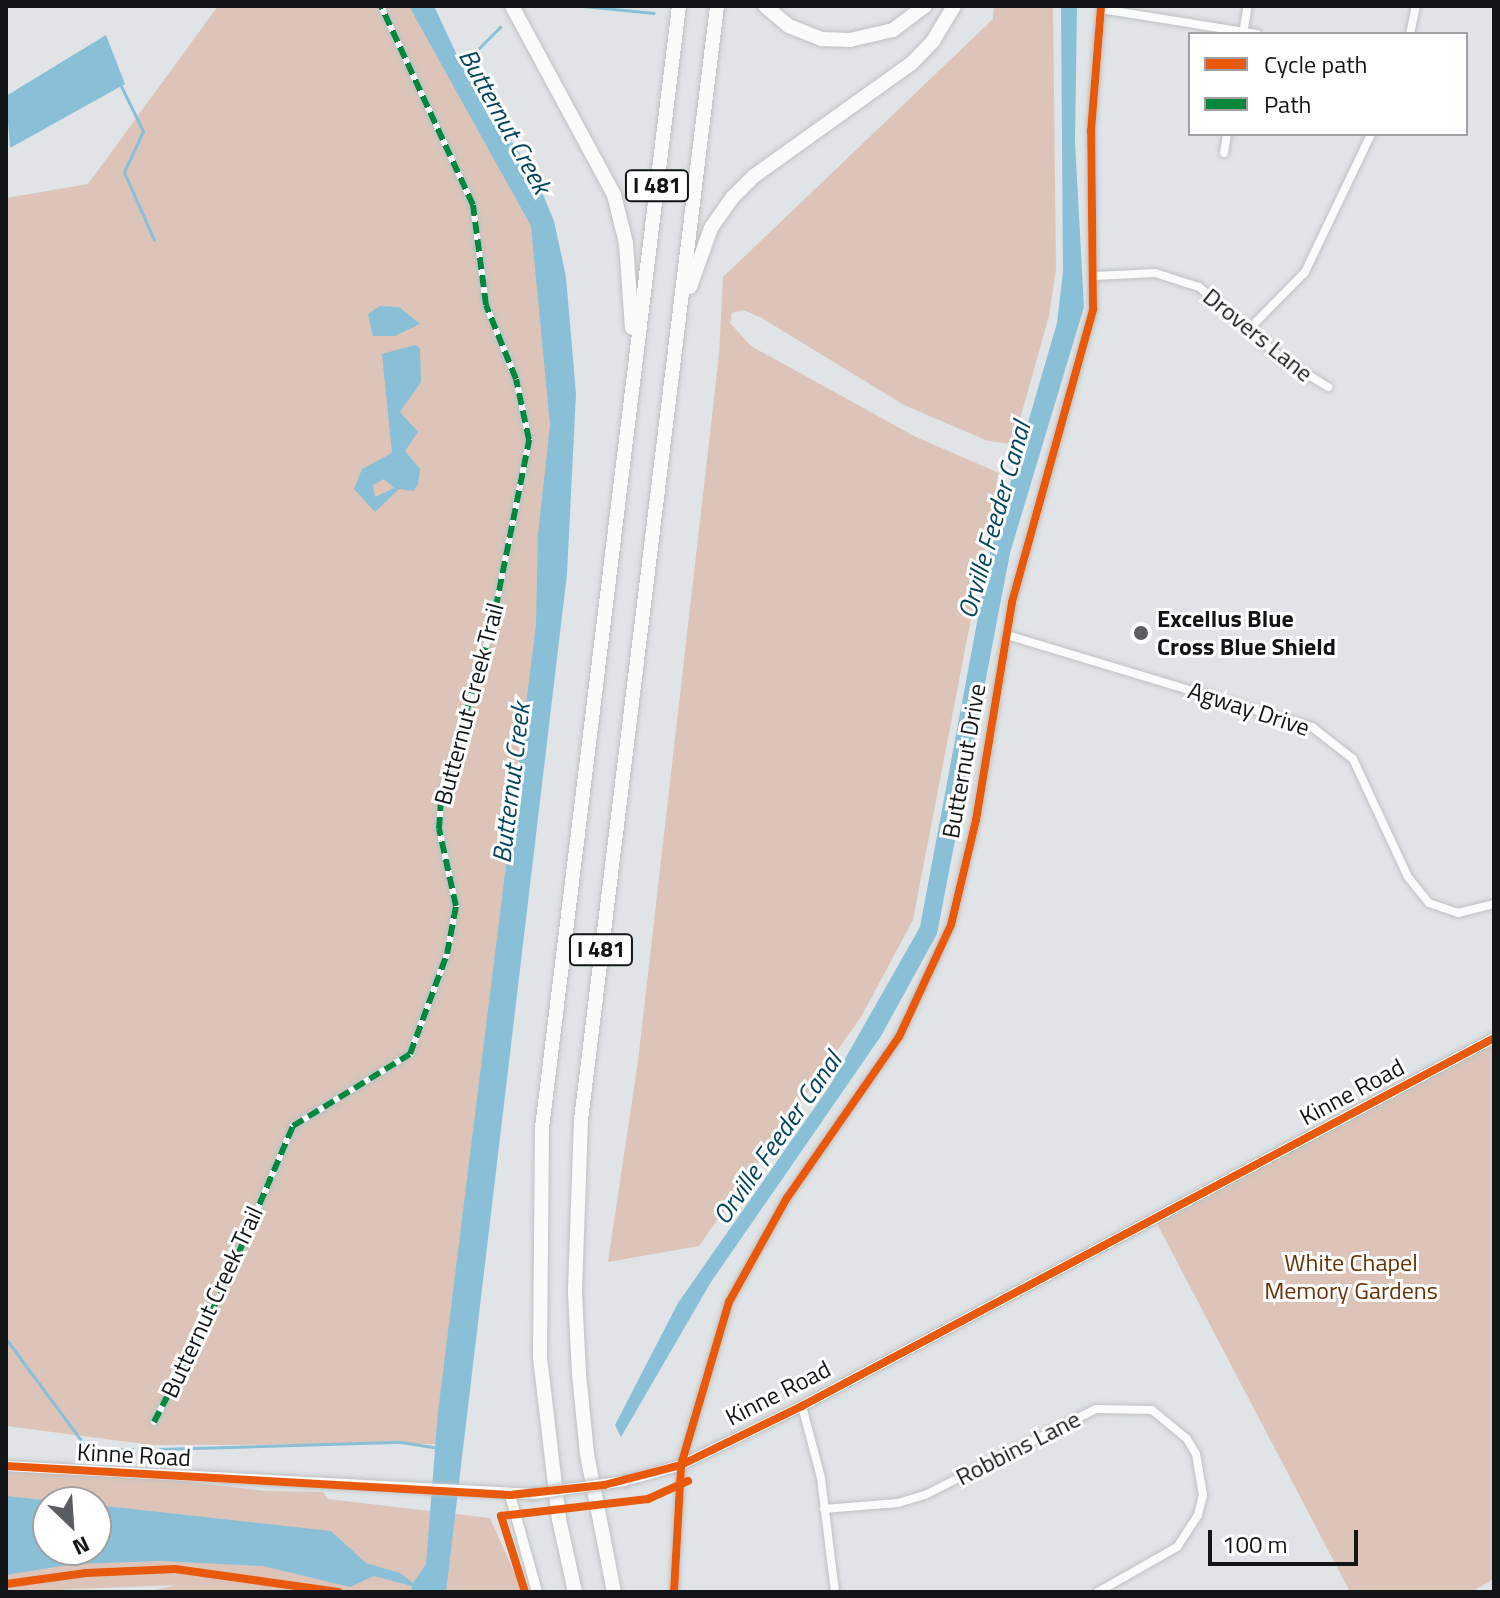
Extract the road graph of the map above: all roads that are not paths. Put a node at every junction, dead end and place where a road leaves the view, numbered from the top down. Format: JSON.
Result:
{"nodes":[{"id":1,"x":381,"y":6,"type":"edge"},
{"id":2,"x":512,"y":6,"type":"edge"},
{"id":3,"x":679,"y":6,"type":"edge"},
{"id":4,"x":717,"y":6,"type":"edge"},
{"id":5,"x":765,"y":6,"type":"edge"},
{"id":6,"x":925,"y":6,"type":"edge"},
{"id":7,"x":954,"y":6,"type":"edge"},
{"id":8,"x":1248,"y":6,"type":"edge"},
{"id":9,"x":1416,"y":6,"type":"edge"},
{"id":10,"x":1101,"y":7,"type":"edge"},
{"id":11,"x":1244,"y":32,"type":"edge"},
{"id":12,"x":1410,"y":32,"type":"edge"},
{"id":13,"x":1227,"y":136,"type":"edge"},
{"id":14,"x":1370,"y":136,"type":"edge"},
{"id":15,"x":1224,"y":153,"type":"dead end"},
{"id":16,"x":1095,"y":276,"type":"junction"},
{"id":17,"x":680,"y":318,"type":"junction"},
{"id":18,"x":1251,"y":327,"type":"junction"},
{"id":19,"x":633,"y":365,"type":"junction"},
{"id":20,"x":1328,"y":387,"type":"dead end"},
{"id":21,"x":1007,"y":635,"type":"junction"},
{"id":22,"x":1494,"y":904,"type":"edge"},
{"id":23,"x":1494,"y":1038,"type":"edge"},
{"id":24,"x":802,"y":1406,"type":"junction"},
{"id":25,"x":154,"y":1422,"type":"dead end"},
{"id":26,"x":681,"y":1465,"type":"junction"},
{"id":27,"x":6,"y":1466,"type":"edge"},
{"id":28,"x":510,"y":1495,"type":"junction"},
{"id":29,"x":824,"y":1509,"type":"junction"},
{"id":30,"x":537,"y":1592,"type":"edge"},
{"id":31,"x":575,"y":1592,"type":"edge"},
{"id":32,"x":614,"y":1592,"type":"edge"},
{"id":33,"x":674,"y":1592,"type":"edge"},
{"id":34,"x":835,"y":1592,"type":"edge"},
{"id":35,"x":1098,"y":1592,"type":"edge"}],
"edges":[{"from":1,"to":25,"type":"street","name":"Butternut Creek Trail"},
{"from":2,"to":19,"type":"highway"},
{"from":3,"to":19,"type":"highway","number":"I 481"},
{"from":4,"to":17,"type":"highway","number":"I 481"},
{"from":5,"to":6,"type":"highway"},
{"from":7,"to":17,"type":"highway"},
{"from":8,"to":11,"type":"street"},
{"from":9,"to":12,"type":"street"},
{"from":10,"to":11,"type":"street"},
{"from":10,"to":16,"type":"street","name":"Butternut Drive"},
{"from":13,"to":15,"type":"street"},
{"from":14,"to":18,"type":"street"},
{"from":16,"to":18,"type":"street","name":"Drovers Lane"},
{"from":16,"to":21,"type":"street","name":"Butternut Drive"},
{"from":17,"to":32,"type":"highway","number":"I 481"},
{"from":18,"to":20,"type":"street","name":"Drovers Lane"},
{"from":19,"to":31,"type":"highway","number":"I 481"},
{"from":21,"to":22,"type":"street","name":"Agway Drive"},
{"from":21,"to":26,"type":"street","name":"Butternut Drive"},
{"from":23,"to":24,"type":"street","name":"Kinne Road"},
{"from":24,"to":26,"type":"street","name":"Kinne Road"},
{"from":24,"to":29,"type":"street"},
{"from":26,"to":28,"type":"street","name":"Kinne Road","bridge":true},
{"from":26,"to":33,"type":"street","name":"Butternut Drive"},
{"from":27,"to":28,"type":"street","name":"Kinne Road"},
{"from":28,"to":30,"type":"street"},
{"from":29,"to":34,"type":"street"},
{"from":29,"to":35,"type":"street","name":"Robbins Lane"}]}
